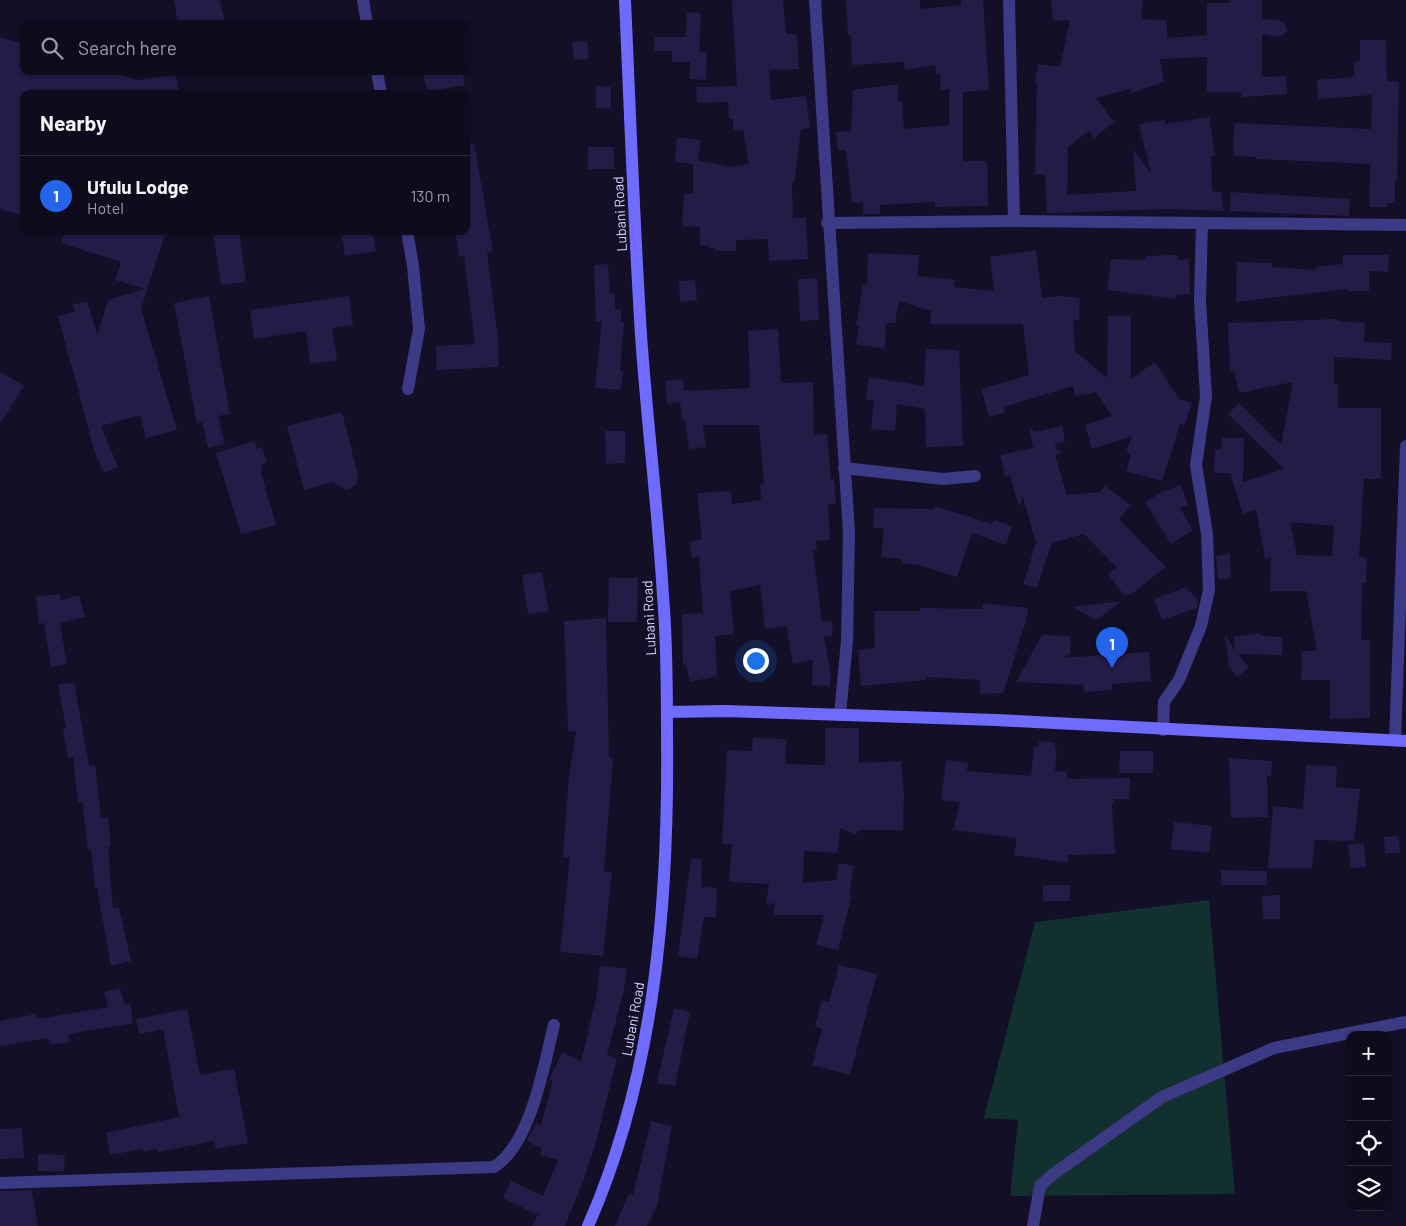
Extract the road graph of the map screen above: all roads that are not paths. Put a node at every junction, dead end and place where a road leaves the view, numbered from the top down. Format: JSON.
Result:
{"nodes":[{"id":1,"x":363,"y":0,"type":"edge"},
{"id":2,"x":625,"y":0,"type":"edge"},
{"id":3,"x":815,"y":0,"type":"edge"},
{"id":4,"x":1009,"y":0,"type":"edge"},
{"id":5,"x":366,"y":20,"type":"edge"},
{"id":6,"x":378,"y":75,"type":"edge"},
{"id":7,"x":380,"y":90,"type":"edge"},
{"id":8,"x":1014,"y":221,"type":"junction"},
{"id":9,"x":828,"y":223,"type":"junction"},
{"id":10,"x":1202,"y":224,"type":"junction"},
{"id":11,"x":1406,"y":225,"type":"edge"},
{"id":12,"x":408,"y":235,"type":"edge"},
{"id":13,"x":408,"y":389,"type":"dead end"},
{"id":14,"x":1406,"y":446,"type":"edge"},
{"id":15,"x":844,"y":468,"type":"junction"},
{"id":16,"x":975,"y":476,"type":"dead end"},
{"id":17,"x":1406,"y":476,"type":"edge"},
{"id":18,"x":667,"y":712,"type":"junction"},
{"id":19,"x":840,"y":715,"type":"junction"},
{"id":20,"x":1163,"y":730,"type":"junction"},
{"id":21,"x":1401,"y":741,"type":"edge"},
{"id":22,"x":1406,"y":1022,"type":"edge"},
{"id":23,"x":554,"y":1025,"type":"dead end"},
{"id":24,"x":0,"y":1183,"type":"edge"},
{"id":25,"x":588,"y":1226,"type":"edge"},
{"id":26,"x":1033,"y":1226,"type":"edge"}],
"edges":[{"from":1,"to":5,"type":"street"},
{"from":2,"to":18,"type":"street","name":"Lubani Road"},
{"from":3,"to":9,"type":"street"},
{"from":4,"to":8,"type":"street"},
{"from":6,"to":7,"type":"street"},
{"from":8,"to":9,"type":"street"},
{"from":8,"to":10,"type":"street"},
{"from":9,"to":15,"type":"street"},
{"from":10,"to":11,"type":"street"},
{"from":10,"to":20,"type":"street"},
{"from":12,"to":13,"type":"street"},
{"from":14,"to":17,"type":"street"},
{"from":15,"to":16,"type":"street"},
{"from":15,"to":19,"type":"street"},
{"from":17,"to":21,"type":"street"},
{"from":18,"to":19,"type":"street"},
{"from":18,"to":25,"type":"street","name":"Lubani Road"},
{"from":19,"to":20,"type":"street"},
{"from":20,"to":21,"type":"street"},
{"from":22,"to":26,"type":"street"},
{"from":23,"to":24,"type":"street"}]}
